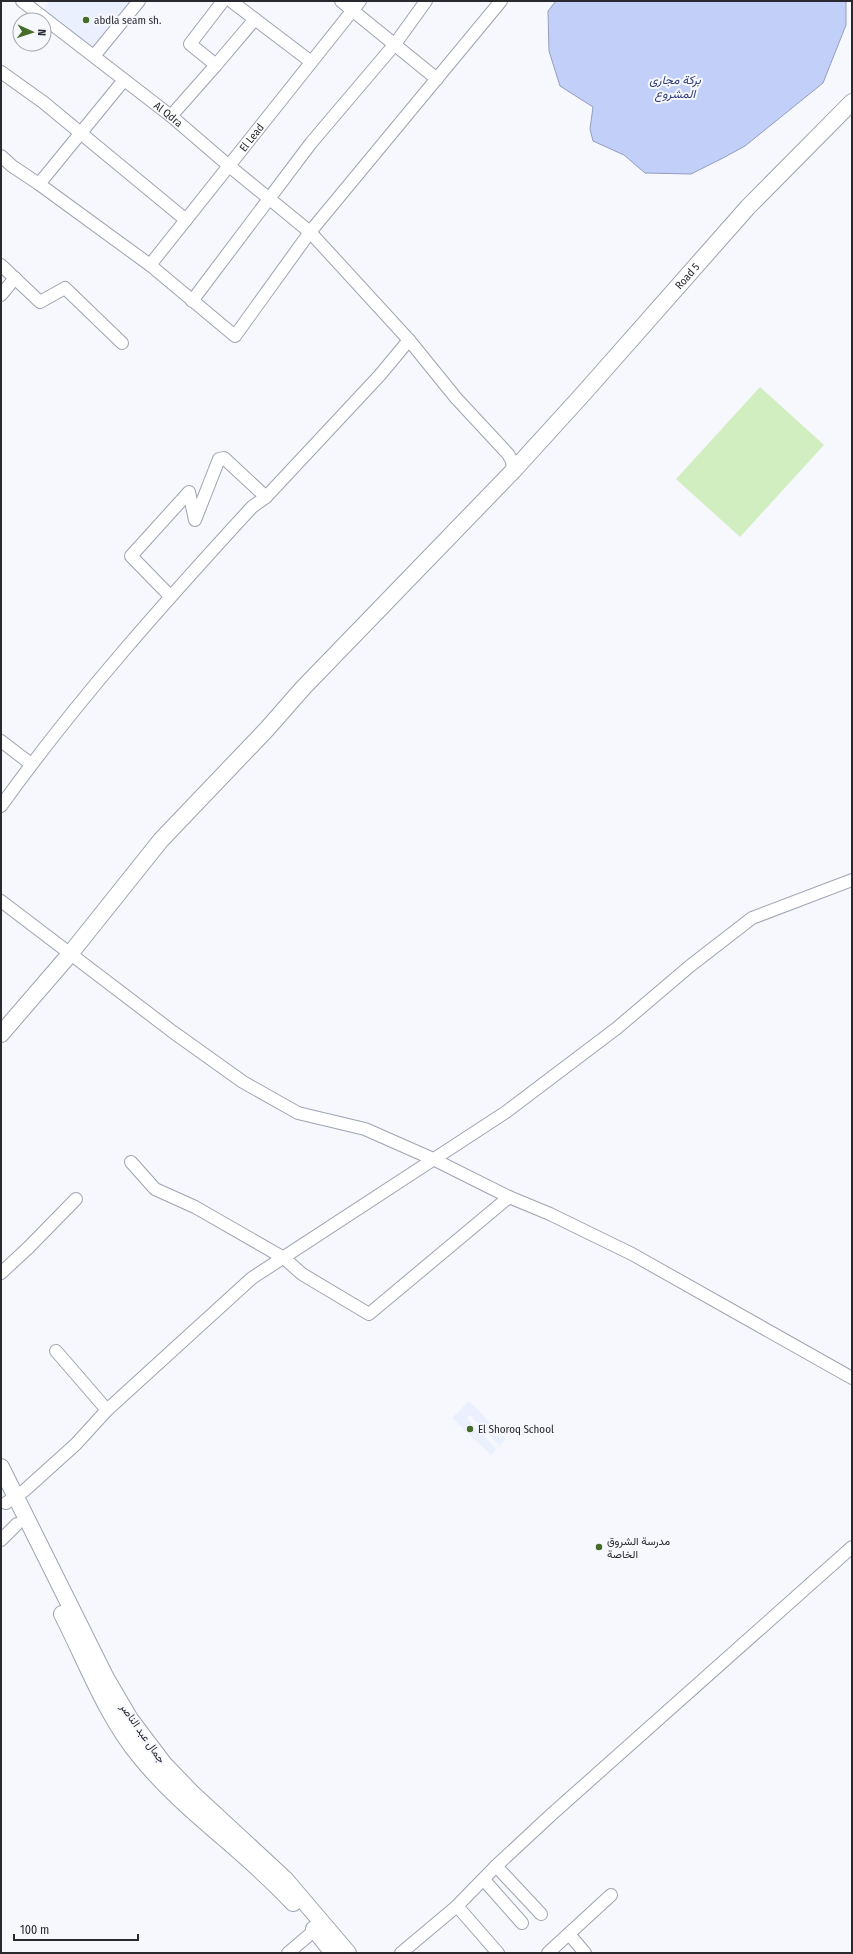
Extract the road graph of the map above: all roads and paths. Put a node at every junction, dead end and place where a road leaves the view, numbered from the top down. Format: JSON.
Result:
{"nodes":[{"id":1,"x":22,"y":1,"type":"edge"},
{"id":2,"x":139,"y":1,"type":"edge"},
{"id":3,"x":223,"y":1,"type":"edge"},
{"id":4,"x":231,"y":1,"type":"edge"},
{"id":5,"x":342,"y":1,"type":"edge"},
{"id":6,"x":426,"y":1,"type":"edge"},
{"id":7,"x":500,"y":1,"type":"edge"},
{"id":8,"x":356,"y":5,"type":"edge"},
{"id":9,"x":255,"y":19,"type":"junction"},
{"id":10,"x":395,"y":44,"type":"junction"},
{"id":11,"x":94,"y":56,"type":"junction"},
{"id":12,"x":310,"y":61,"type":"junction"},
{"id":13,"x":216,"y":65,"type":"junction"},
{"id":14,"x":1,"y":72,"type":"edge"},
{"id":15,"x":436,"y":79,"type":"junction"},
{"id":16,"x":124,"y":80,"type":"junction"},
{"id":17,"x":852,"y":102,"type":"edge"},
{"id":18,"x":171,"y":116,"type":"junction"},
{"id":19,"x":81,"y":132,"type":"junction"},
{"id":20,"x":1,"y":156,"type":"edge"},
{"id":21,"x":228,"y":165,"type":"junction"},
{"id":22,"x":39,"y":184,"type":"junction"},
{"id":23,"x":270,"y":198,"type":"junction"},
{"id":24,"x":186,"y":220,"type":"junction"},
{"id":25,"x":310,"y":232,"type":"junction"},
{"id":26,"x":150,"y":265,"type":"junction"},
{"id":27,"x":1,"y":266,"type":"edge"},
{"id":28,"x":15,"y":278,"type":"junction"},
{"id":29,"x":1,"y":295,"type":"edge"},
{"id":30,"x":192,"y":301,"type":"junction"},
{"id":31,"x":408,"y":340,"type":"junction"},
{"id":32,"x":122,"y":343,"type":"dead end"},
{"id":33,"x":513,"y":470,"type":"junction"},
{"id":34,"x":266,"y":497,"type":"junction"},
{"id":35,"x":170,"y":596,"type":"junction"},
{"id":36,"x":1,"y":741,"type":"edge"},
{"id":37,"x":31,"y":764,"type":"junction"},
{"id":38,"x":1,"y":806,"type":"edge"},
{"id":39,"x":852,"y":880,"type":"edge"},
{"id":40,"x":1,"y":901,"type":"edge"},
{"id":41,"x":70,"y":954,"type":"junction"},
{"id":42,"x":1,"y":1034,"type":"edge"},
{"id":43,"x":433,"y":1159,"type":"junction"},
{"id":44,"x":131,"y":1162,"type":"dead end"},
{"id":45,"x":509,"y":1197,"type":"junction"},
{"id":46,"x":76,"y":1199,"type":"dead end"},
{"id":47,"x":284,"y":1258,"type":"junction"},
{"id":48,"x":1,"y":1273,"type":"edge"},
{"id":49,"x":56,"y":1351,"type":"dead end"},
{"id":50,"x":852,"y":1378,"type":"edge"},
{"id":51,"x":107,"y":1410,"type":"junction"},
{"id":52,"x":1,"y":1468,"type":"edge"},
{"id":53,"x":7,"y":1498,"type":"edge"},
{"id":54,"x":17,"y":1524,"type":"junction"},
{"id":55,"x":1,"y":1540,"type":"edge"},
{"id":56,"x":852,"y":1547,"type":"edge"},
{"id":57,"x":496,"y":1866,"type":"junction"},
{"id":58,"x":484,"y":1880,"type":"junction"},
{"id":59,"x":611,"y":1895,"type":"dead end"},
{"id":60,"x":458,"y":1906,"type":"junction"},
{"id":61,"x":541,"y":1914,"type":"dead end"},
{"id":62,"x":522,"y":1923,"type":"dead end"},
{"id":63,"x":315,"y":1930,"type":"junction"},
{"id":64,"x":569,"y":1934,"type":"junction"},
{"id":65,"x":416,"y":1949,"type":"edge"},
{"id":66,"x":288,"y":1953,"type":"edge"},
{"id":67,"x":333,"y":1953,"type":"edge"},
{"id":68,"x":348,"y":1953,"type":"edge"},
{"id":69,"x":401,"y":1953,"type":"edge"},
{"id":70,"x":498,"y":1953,"type":"edge"},
{"id":71,"x":548,"y":1953,"type":"edge"},
{"id":72,"x":586,"y":1953,"type":"edge"}],
"edges":[{"from":1,"to":11,"type":"street","name":"Al Qdra"},
{"from":2,"to":11,"type":"street"},
{"from":3,"to":13,"type":"street"},
{"from":4,"to":9,"type":"street"},
{"from":5,"to":8,"type":"street"},
{"from":6,"to":10,"type":"street"},
{"from":7,"to":15,"type":"street"},
{"from":8,"to":10,"type":"street"},
{"from":8,"to":12,"type":"street","name":"El Lead"},
{"from":9,"to":12,"type":"street"},
{"from":9,"to":13,"type":"street"},
{"from":10,"to":15,"type":"street"},
{"from":10,"to":23,"type":"street"},
{"from":11,"to":16,"type":"street","name":"Al Qdra"},
{"from":12,"to":21,"type":"street","name":"El Lead"},
{"from":13,"to":18,"type":"street"},
{"from":14,"to":19,"type":"street"},
{"from":15,"to":25,"type":"street"},
{"from":16,"to":18,"type":"street","name":"Al Qdra"},
{"from":16,"to":19,"type":"street"},
{"from":17,"to":33,"type":"main road","name":"Road 5"},
{"from":18,"to":21,"type":"street","name":"Al Qdra"},
{"from":19,"to":22,"type":"street"},
{"from":19,"to":24,"type":"street"},
{"from":20,"to":22,"type":"street"},
{"from":21,"to":23,"type":"street","name":"Al Qdra"},
{"from":21,"to":24,"type":"street","name":"El Lead"},
{"from":22,"to":26,"type":"street"},
{"from":23,"to":25,"type":"street","name":"Al Qdra"},
{"from":23,"to":30,"type":"street"},
{"from":24,"to":26,"type":"street","name":"El Lead"},
{"from":25,"to":30,"type":"street"},
{"from":25,"to":31,"type":"street","name":"Al Qdra"},
{"from":26,"to":30,"type":"street"},
{"from":27,"to":28,"type":"street"},
{"from":28,"to":29,"type":"street"},
{"from":28,"to":32,"type":"street"},
{"from":31,"to":33,"type":"street","name":"Al Qdra"},
{"from":31,"to":34,"type":"street"},
{"from":33,"to":41,"type":"main road","name":"Road 5"},
{"from":34,"to":35,"type":"street"},
{"from":34,"to":35,"type":"street"},
{"from":35,"to":37,"type":"street"},
{"from":36,"to":37,"type":"street"},
{"from":37,"to":38,"type":"street"},
{"from":39,"to":43,"type":"street"},
{"from":40,"to":41,"type":"street"},
{"from":41,"to":42,"type":"main road","name":"Road 5"},
{"from":41,"to":43,"type":"street"},
{"from":43,"to":45,"type":"street"},
{"from":43,"to":47,"type":"street"},
{"from":44,"to":47,"type":"street"},
{"from":45,"to":47,"type":"street"},
{"from":45,"to":50,"type":"street"},
{"from":46,"to":48,"type":"street"},
{"from":47,"to":51,"type":"street"},
{"from":49,"to":51,"type":"street"},
{"from":51,"to":53,"type":"street"},
{"from":52,"to":53,"type":"main road","name":"جمال عبد الناصر"},
{"from":53,"to":54,"type":"main road","name":"جمال عبد الناصر"},
{"from":53,"to":68,"type":"main road","name":"جمال عبد الناصر"},
{"from":54,"to":55,"type":"street"},
{"from":54,"to":63,"type":"main road","name":"جمال عبد الناصر"},
{"from":56,"to":57,"type":"street"},
{"from":57,"to":58,"type":"street"},
{"from":57,"to":61,"type":"street"},
{"from":58,"to":60,"type":"street"},
{"from":58,"to":62,"type":"street"},
{"from":59,"to":64,"type":"street"},
{"from":60,"to":65,"type":"street"},
{"from":60,"to":70,"type":"street"},
{"from":63,"to":66,"type":"street"},
{"from":63,"to":67,"type":"main road","name":"جمال عبد الناصر"},
{"from":64,"to":71,"type":"street"},
{"from":64,"to":72,"type":"street"},
{"from":65,"to":69,"type":"street"}]}
